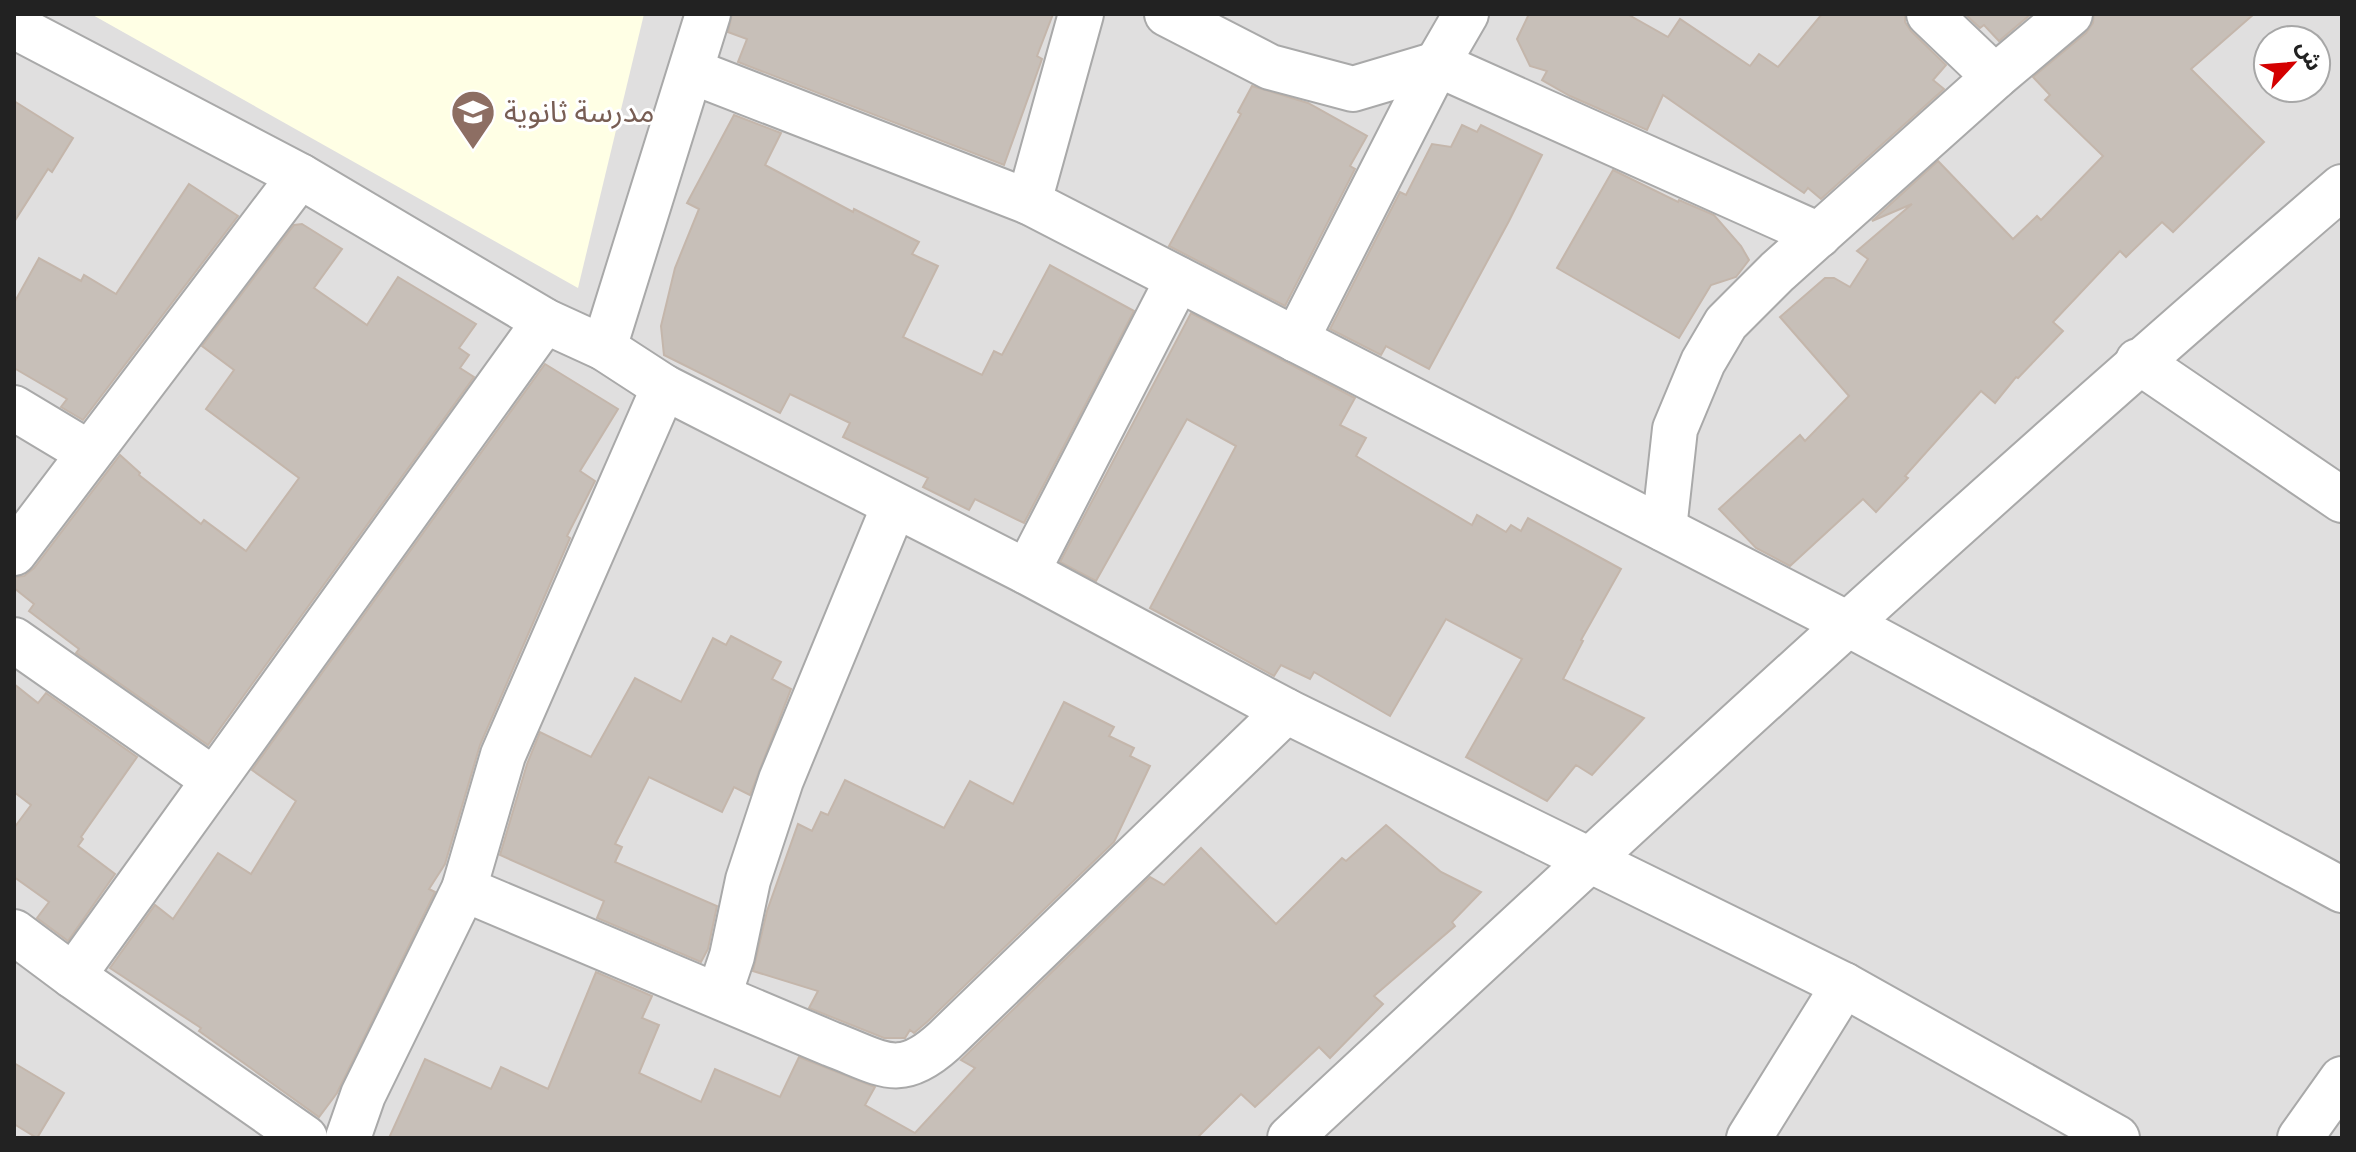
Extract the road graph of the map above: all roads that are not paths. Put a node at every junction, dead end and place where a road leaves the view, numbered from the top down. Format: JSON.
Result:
{"nodes":[{"id":1,"x":708,"y":14,"type":"edge"},
{"id":2,"x":1081,"y":14,"type":"edge"},
{"id":3,"x":1167,"y":14,"type":"edge"},
{"id":4,"x":1466,"y":14,"type":"edge"},
{"id":5,"x":1929,"y":14,"type":"edge"},
{"id":6,"x":2070,"y":14,"type":"edge"},
{"id":7,"x":15,"y":28,"type":"edge"},
{"id":8,"x":1437,"y":64,"type":"junction"},
{"id":9,"x":691,"y":71,"type":"junction"},
{"id":10,"x":1995,"y":77,"type":"junction"},
{"id":11,"x":300,"y":176,"type":"junction"},
{"id":12,"x":2342,"y":187,"type":"edge"},
{"id":13,"x":1029,"y":202,"type":"junction"},
{"id":14,"x":1819,"y":235,"type":"junction"},
{"id":15,"x":1178,"y":279,"type":"junction"},
{"id":16,"x":545,"y":321,"type":"junction"},
{"id":17,"x":1296,"y":340,"type":"junction"},
{"id":18,"x":604,"y":348,"type":"junction"},
{"id":19,"x":2138,"y":361,"type":"junction"},
{"id":20,"x":664,"y":387,"type":"junction"},
{"id":21,"x":14,"y":408,"type":"edge"},
{"id":22,"x":89,"y":453,"type":"junction"},
{"id":23,"x":2342,"y":500,"type":"edge"},
{"id":24,"x":894,"y":506,"type":"junction"},
{"id":25,"x":1664,"y":529,"type":"junction"},
{"id":26,"x":14,"y":553,"type":"edge"},
{"id":27,"x":1027,"y":572,"type":"junction"},
{"id":28,"x":1846,"y":623,"type":"junction"},
{"id":29,"x":14,"y":640,"type":"edge"},
{"id":30,"x":1286,"y":711,"type":"junction"},
{"id":31,"x":214,"y":780,"type":"junction"},
{"id":32,"x":1588,"y":861,"type":"junction"},
{"id":33,"x":464,"y":889,"type":"junction"},
{"id":34,"x":2342,"y":890,"type":"edge"},
{"id":35,"x":14,"y":932,"type":"edge"},
{"id":36,"x":73,"y":976,"type":"junction"},
{"id":37,"x":1844,"y":985,"type":"junction"},
{"id":38,"x":719,"y":995,"type":"junction"},
{"id":39,"x":2342,"y":1079,"type":"edge"},
{"id":40,"x":305,"y":1138,"type":"edge"},
{"id":41,"x":348,"y":1138,"type":"edge"},
{"id":42,"x":1290,"y":1138,"type":"edge"},
{"id":43,"x":1749,"y":1138,"type":"edge"},
{"id":44,"x":2117,"y":1138,"type":"edge"},
{"id":45,"x":2300,"y":1138,"type":"edge"}],
"edges":[{"from":1,"to":9,"type":"street"},
{"from":2,"to":13,"type":"street"},
{"from":3,"to":8,"type":"street"},
{"from":4,"to":8,"type":"street"},
{"from":5,"to":10,"type":"street"},
{"from":6,"to":10,"type":"street"},
{"from":7,"to":11,"type":"street"},
{"from":8,"to":14,"type":"street"},
{"from":8,"to":17,"type":"street"},
{"from":9,"to":13,"type":"street"},
{"from":9,"to":18,"type":"street"},
{"from":10,"to":14,"type":"street"},
{"from":11,"to":16,"type":"street"},
{"from":11,"to":22,"type":"street"},
{"from":12,"to":19,"type":"street"},
{"from":13,"to":15,"type":"street"},
{"from":14,"to":25,"type":"street"},
{"from":15,"to":17,"type":"street"},
{"from":15,"to":27,"type":"street"},
{"from":16,"to":18,"type":"street"},
{"from":16,"to":31,"type":"street"},
{"from":17,"to":25,"type":"street"},
{"from":18,"to":20,"type":"street"},
{"from":19,"to":23,"type":"street"},
{"from":19,"to":28,"type":"street"},
{"from":20,"to":24,"type":"street"},
{"from":20,"to":33,"type":"street"},
{"from":21,"to":22,"type":"street"},
{"from":22,"to":26,"type":"street"},
{"from":24,"to":27,"type":"street"},
{"from":24,"to":38,"type":"street"},
{"from":25,"to":28,"type":"street"},
{"from":27,"to":30,"type":"street"},
{"from":28,"to":32,"type":"street"},
{"from":28,"to":34,"type":"street"},
{"from":29,"to":31,"type":"street"},
{"from":30,"to":32,"type":"street"},
{"from":30,"to":38,"type":"street"},
{"from":31,"to":36,"type":"street"},
{"from":32,"to":37,"type":"street"},
{"from":32,"to":42,"type":"street"},
{"from":33,"to":38,"type":"street"},
{"from":33,"to":41,"type":"street"},
{"from":35,"to":36,"type":"street"},
{"from":36,"to":40,"type":"street"},
{"from":37,"to":43,"type":"street"},
{"from":37,"to":44,"type":"street"},
{"from":39,"to":45,"type":"street"}]}
